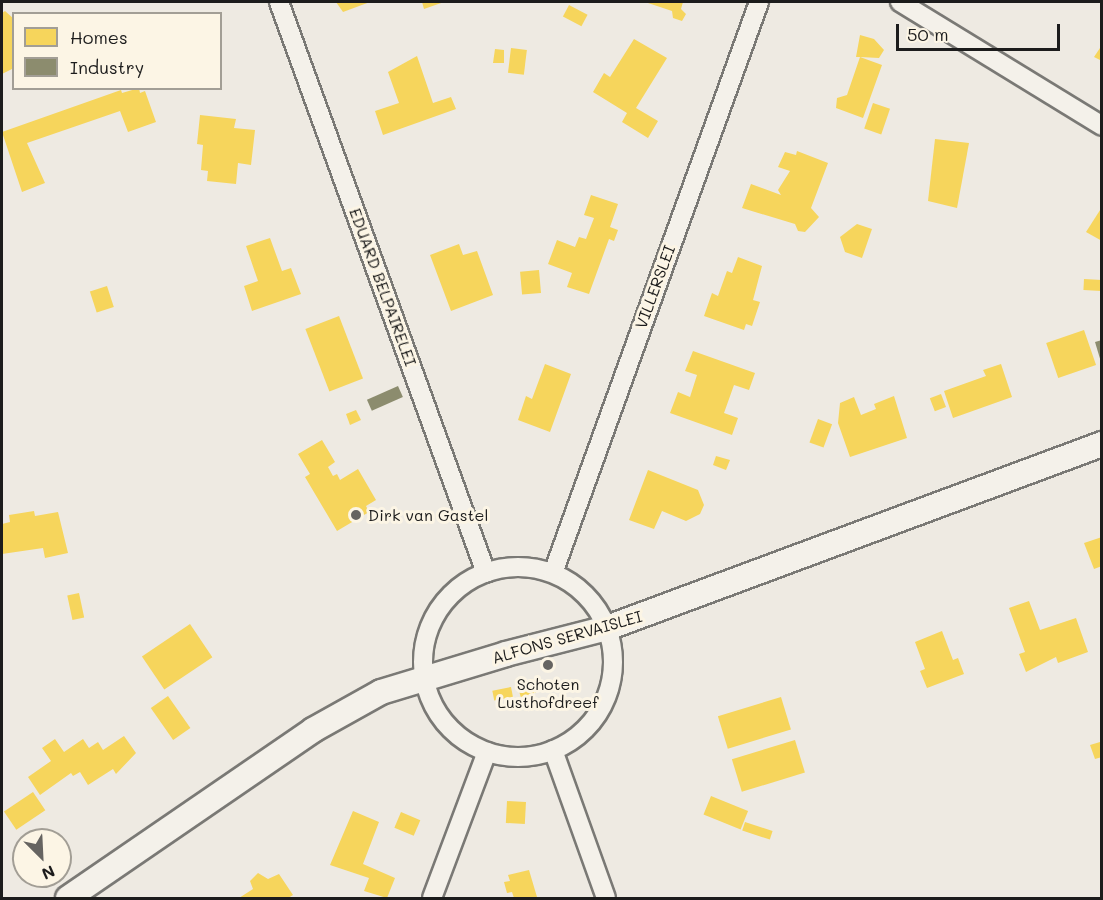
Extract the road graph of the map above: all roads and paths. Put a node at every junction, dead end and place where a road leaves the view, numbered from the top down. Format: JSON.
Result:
{"nodes":[{"id":1,"x":279,"y":2,"type":"edge"},
{"id":2,"x":759,"y":2,"type":"edge"},
{"id":3,"x":900,"y":2,"type":"edge"},
{"id":4,"x":1101,"y":126,"type":"edge"},
{"id":5,"x":1101,"y":444,"type":"edge"},
{"id":6,"x":486,"y":573,"type":"junction"},
{"id":7,"x":553,"y":573,"type":"junction"},
{"id":8,"x":607,"y":628,"type":"junction"},
{"id":9,"x":425,"y":679,"type":"junction"},
{"id":10,"x":553,"y":750,"type":"junction"},
{"id":11,"x":486,"y":752,"type":"junction"},
{"id":12,"x":68,"y":898,"type":"edge"},
{"id":13,"x":432,"y":898,"type":"edge"},
{"id":14,"x":606,"y":898,"type":"edge"}],
"edges":[{"from":1,"to":6,"type":"street","name":"EDUARD BELPAIRELEI"},
{"from":2,"to":7,"type":"street","name":"VILLERSLEI"},
{"from":3,"to":4,"type":"street"},
{"from":5,"to":8,"type":"street","name":"ALFONS SERVAISLEI"},
{"from":6,"to":7,"type":"street"},
{"from":6,"to":9,"type":"street"},
{"from":7,"to":8,"type":"street"},
{"from":8,"to":9,"type":"street","name":"ALFONS SERVAISLEI"},
{"from":8,"to":10,"type":"street"},
{"from":9,"to":11,"type":"street"},
{"from":9,"to":12,"type":"street","name":"ALFONS SERVAISLEI"},
{"from":10,"to":11,"type":"street"},
{"from":10,"to":14,"type":"street"},
{"from":11,"to":13,"type":"street"}]}
